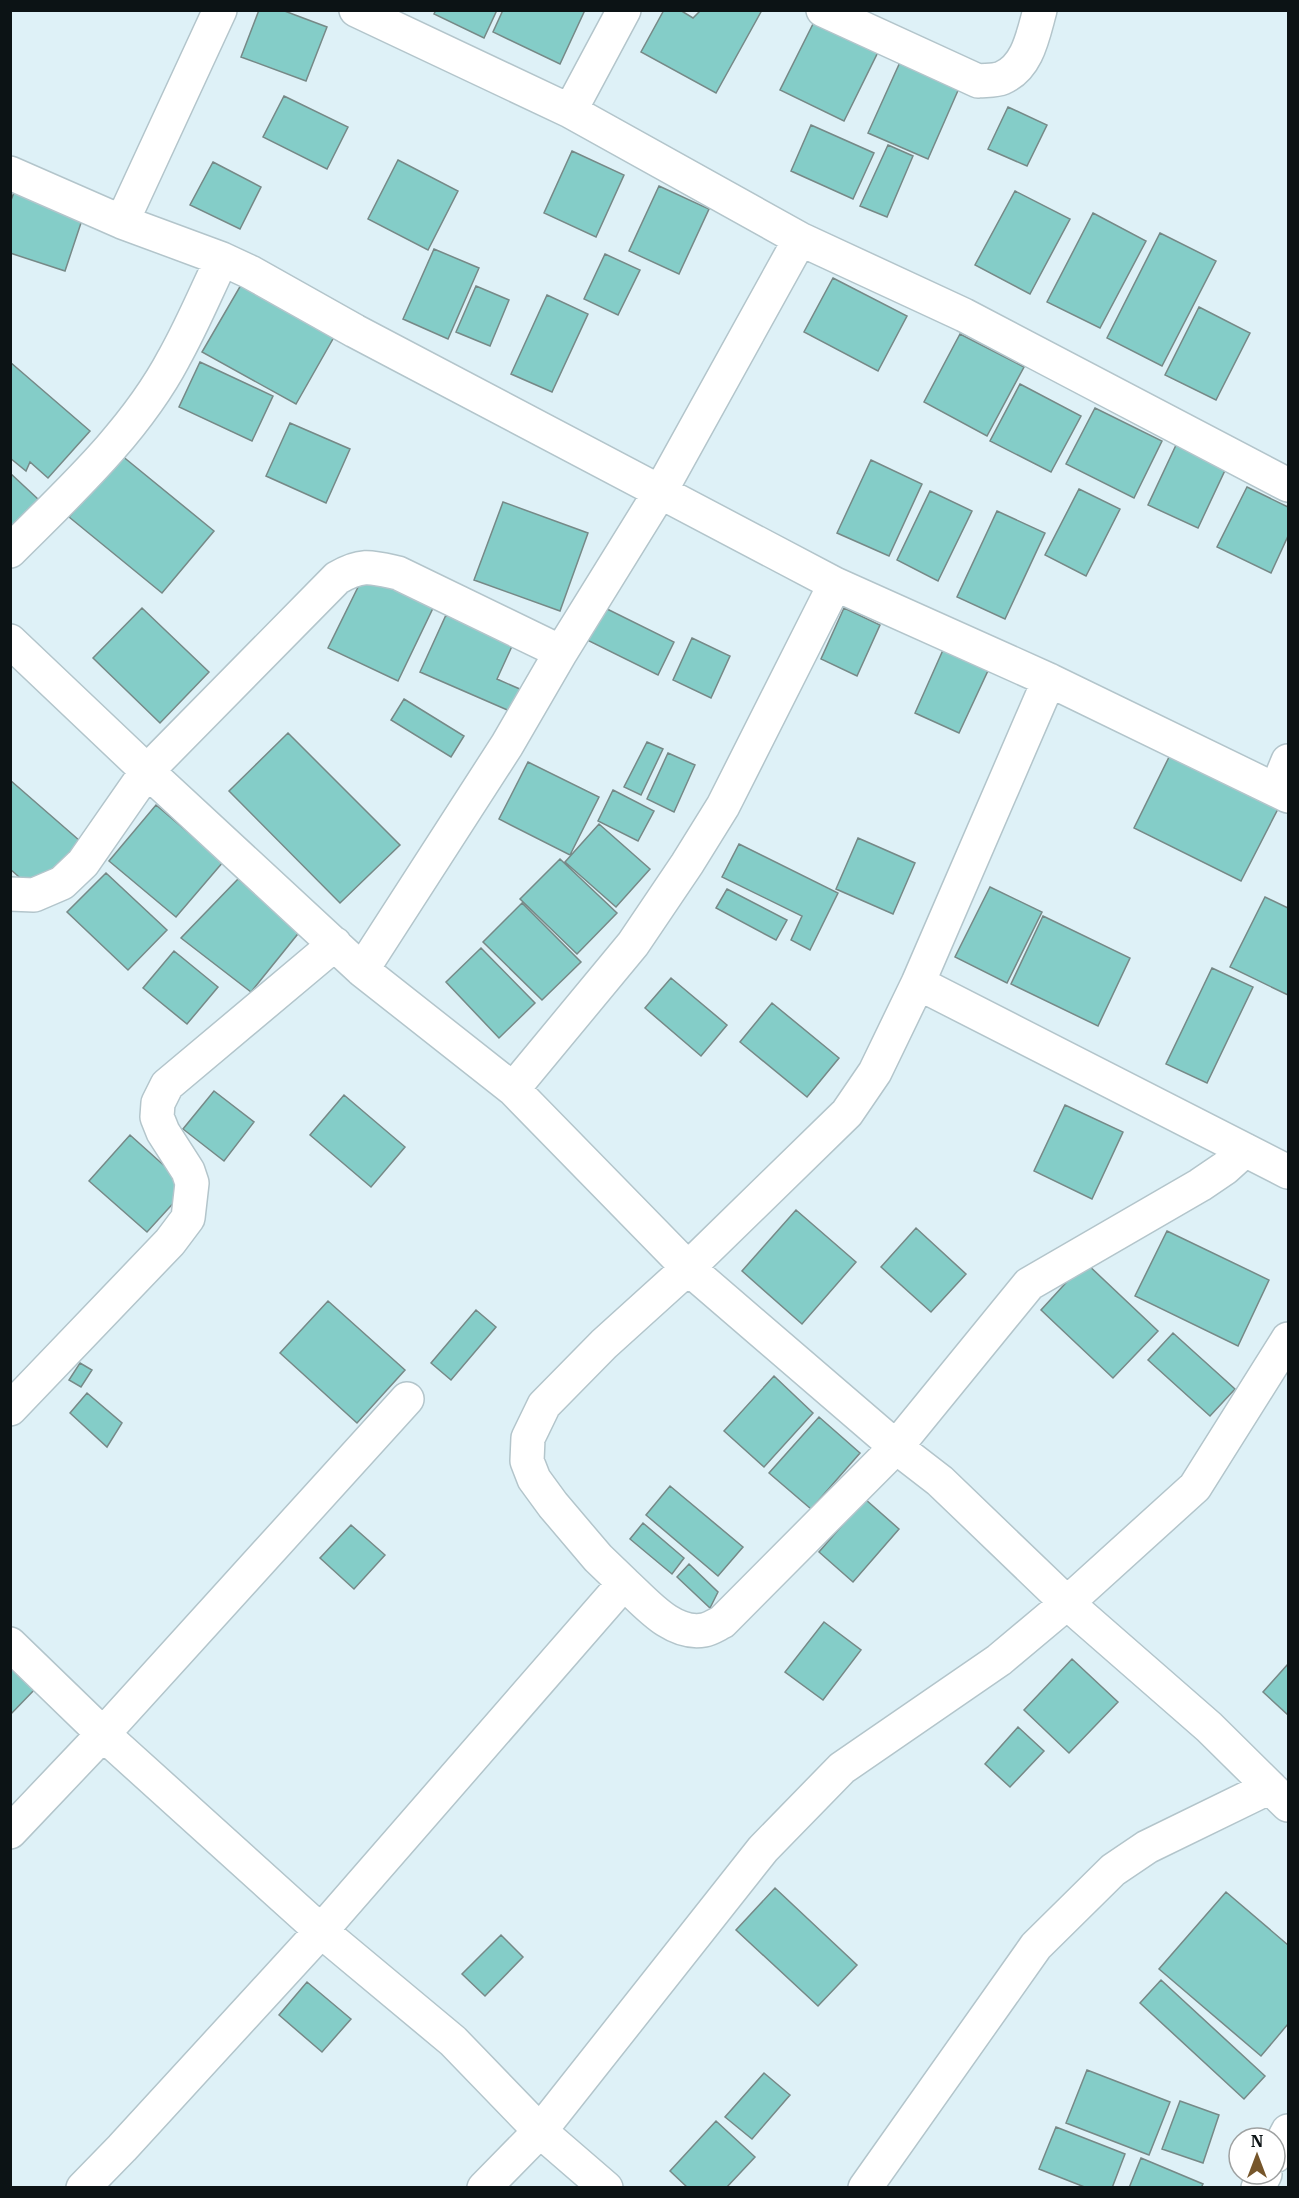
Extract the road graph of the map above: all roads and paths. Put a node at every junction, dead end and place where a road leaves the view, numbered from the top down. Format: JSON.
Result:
{"nodes":[{"id":1,"x":220,"y":10,"type":"edge"},
{"id":2,"x":356,"y":10,"type":"edge"},
{"id":3,"x":624,"y":10,"type":"edge"},
{"id":4,"x":823,"y":10,"type":"edge"},
{"id":5,"x":1040,"y":10,"type":"edge"},
{"id":6,"x":570,"y":111,"type":"junction"},
{"id":7,"x":10,"y":173,"type":"edge"},
{"id":8,"x":122,"y":222,"type":"junction"},
{"id":9,"x":800,"y":239,"type":"junction"},
{"id":10,"x":222,"y":258,"type":"junction"},
{"id":11,"x":1288,"y":485,"type":"edge"},
{"id":12,"x":660,"y":492,"type":"junction"},
{"id":13,"x":10,"y":550,"type":"edge"},
{"id":14,"x":835,"y":584,"type":"junction"},
{"id":15,"x":10,"y":641,"type":"edge"},
{"id":16,"x":561,"y":652,"type":"junction"},
{"id":17,"x":1048,"y":680,"type":"junction"},
{"id":18,"x":1288,"y":761,"type":"edge"},
{"id":19,"x":147,"y":771,"type":"junction"},
{"id":20,"x":1282,"y":793,"type":"edge"},
{"id":21,"x":10,"y":894,"type":"edge"},
{"id":22,"x":335,"y":944,"type":"junction"},
{"id":23,"x":362,"y":970,"type":"junction"},
{"id":24,"x":918,"y":983,"type":"junction"},
{"id":25,"x":513,"y":1089,"type":"junction"},
{"id":26,"x":1245,"y":1150,"type":"junction"},
{"id":27,"x":1288,"y":1172,"type":"edge"},
{"id":28,"x":688,"y":1268,"type":"junction"},
{"id":29,"x":1288,"y":1339,"type":"edge"},
{"id":30,"x":407,"y":1400,"type":"dead end"},
{"id":31,"x":10,"y":1409,"type":"edge"},
{"id":32,"x":896,"y":1447,"type":"junction"},
{"id":33,"x":624,"y":1583,"type":"junction"},
{"id":34,"x":1067,"y":1603,"type":"junction"},
{"id":35,"x":10,"y":1644,"type":"edge"},
{"id":36,"x":103,"y":1734,"type":"junction"},
{"id":37,"x":1279,"y":1796,"type":"edge"},
{"id":38,"x":10,"y":1832,"type":"edge"},
{"id":39,"x":321,"y":1931,"type":"junction"},
{"id":40,"x":540,"y":2131,"type":"junction"},
{"id":41,"x":84,"y":2187,"type":"edge"},
{"id":42,"x":484,"y":2187,"type":"edge"},
{"id":43,"x":606,"y":2187,"type":"edge"},
{"id":44,"x":865,"y":2187,"type":"edge"}],
"edges":[{"from":1,"to":8,"type":"street"},
{"from":2,"to":6,"type":"street"},
{"from":3,"to":6,"type":"street"},
{"from":4,"to":5,"type":"street"},
{"from":6,"to":9,"type":"street"},
{"from":7,"to":8,"type":"street"},
{"from":8,"to":10,"type":"street"},
{"from":9,"to":11,"type":"street"},
{"from":9,"to":12,"type":"street"},
{"from":10,"to":12,"type":"street"},
{"from":10,"to":13,"type":"street"},
{"from":12,"to":14,"type":"street"},
{"from":12,"to":16,"type":"street"},
{"from":14,"to":17,"type":"street"},
{"from":14,"to":25,"type":"street"},
{"from":15,"to":19,"type":"street"},
{"from":16,"to":19,"type":"street"},
{"from":16,"to":23,"type":"street"},
{"from":17,"to":20,"type":"street"},
{"from":17,"to":24,"type":"street"},
{"from":18,"to":20,"type":"street"},
{"from":19,"to":21,"type":"street"},
{"from":19,"to":22,"type":"street"},
{"from":22,"to":23,"type":"street"},
{"from":22,"to":31,"type":"street"},
{"from":23,"to":25,"type":"street"},
{"from":24,"to":26,"type":"street"},
{"from":24,"to":28,"type":"street"},
{"from":25,"to":28,"type":"street"},
{"from":26,"to":27,"type":"street"},
{"from":26,"to":32,"type":"street"},
{"from":28,"to":32,"type":"street"},
{"from":28,"to":33,"type":"street"},
{"from":29,"to":34,"type":"street"},
{"from":30,"to":36,"type":"street"},
{"from":32,"to":33,"type":"street"},
{"from":32,"to":34,"type":"street"},
{"from":33,"to":39,"type":"street"},
{"from":34,"to":37,"type":"street"},
{"from":34,"to":40,"type":"street"},
{"from":35,"to":36,"type":"street"},
{"from":36,"to":38,"type":"street"},
{"from":36,"to":39,"type":"street"},
{"from":37,"to":44,"type":"street"},
{"from":39,"to":40,"type":"street"},
{"from":39,"to":41,"type":"street"},
{"from":40,"to":42,"type":"street"},
{"from":40,"to":43,"type":"street"}]}
